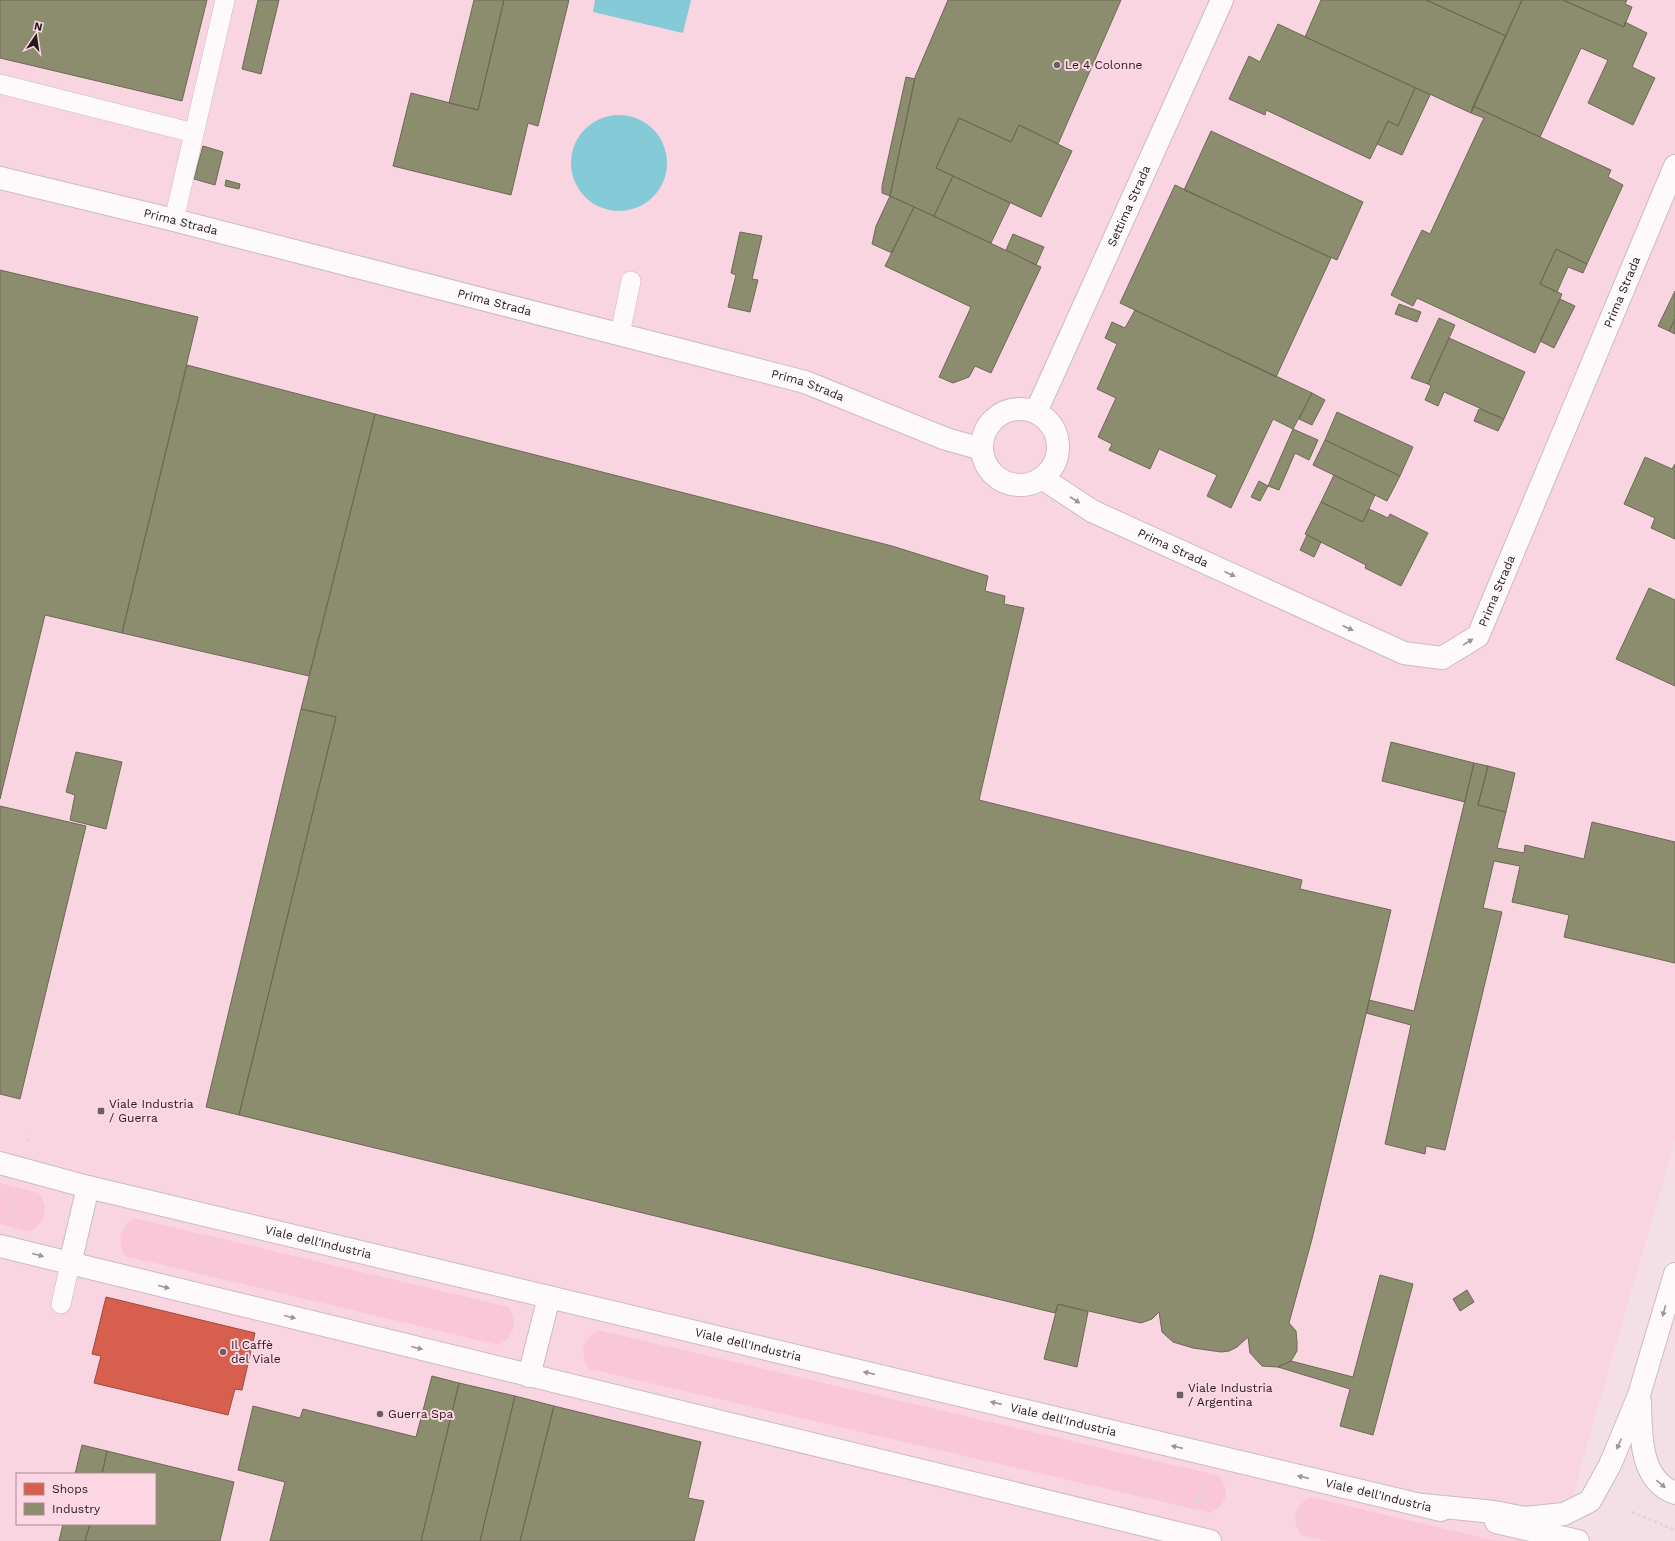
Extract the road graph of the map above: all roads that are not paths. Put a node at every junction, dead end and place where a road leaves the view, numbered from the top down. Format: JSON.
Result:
{"nodes":[{"id":1,"x":225,"y":0,"type":"edge"},
{"id":2,"x":1222,"y":0,"type":"edge"},
{"id":3,"x":0,"y":84,"type":"edge"},
{"id":4,"x":194,"y":133,"type":"junction"},
{"id":5,"x":1675,"y":166,"type":"edge"},
{"id":6,"x":0,"y":178,"type":"edge"},
{"id":7,"x":174,"y":220,"type":"junction"},
{"id":8,"x":631,"y":281,"type":"dead end"},
{"id":9,"x":620,"y":334,"type":"junction"},
{"id":10,"x":1036,"y":412,"type":"junction"},
{"id":11,"x":982,"y":449,"type":"junction"},
{"id":12,"x":1042,"y":478,"type":"junction"},
{"id":13,"x":0,"y":1163,"type":"edge"},
{"id":14,"x":88,"y":1187,"type":"junction"},
{"id":15,"x":1,"y":1251,"type":"edge"},
{"id":16,"x":70,"y":1264,"type":"junction"},
{"id":17,"x":1675,"y":1274,"type":"edge"},
{"id":18,"x":549,"y":1297,"type":"junction"},
{"id":19,"x":61,"y":1304,"type":"dead end"},
{"id":20,"x":530,"y":1376,"type":"junction"},
{"id":21,"x":1639,"y":1395,"type":"junction"},
{"id":22,"x":1675,"y":1493,"type":"edge"},
{"id":23,"x":1423,"y":1505,"type":"junction"},
{"id":24,"x":1210,"y":1541,"type":"edge"},
{"id":25,"x":1578,"y":1541,"type":"edge"}],
"edges":[{"from":1,"to":4,"type":"lane"},
{"from":2,"to":10,"type":"main road","name":"Settima Strada"},
{"from":3,"to":4,"type":"lane"},
{"from":4,"to":7,"type":"lane"},
{"from":12,"to":5,"type":"main road","name":"Prima Strada","one_way":true},
{"from":6,"to":7,"type":"main road","name":"Prima Strada"},
{"from":7,"to":9,"type":"main road","name":"Prima Strada"},
{"from":8,"to":9,"type":"lane"},
{"from":9,"to":11,"type":"main road","name":"Prima Strada"},
{"from":10,"to":11,"type":"main road"},
{"from":10,"to":12,"type":"main road"},
{"from":11,"to":12,"type":"main road"},
{"from":13,"to":14,"type":"main road","name":"Viale dell'Industria"},
{"from":14,"to":16,"type":"main road"},
{"from":14,"to":18,"type":"main road","name":"Viale dell'Industria"},
{"from":15,"to":16,"type":"main road","one_way":true},
{"from":16,"to":19,"type":"lane"},
{"from":16,"to":20,"type":"main road","one_way":true},
{"from":17,"to":21,"type":"main road","one_way":true},
{"from":18,"to":20,"type":"main road"},
{"from":23,"to":18,"type":"main road","name":"Viale dell'Industria","one_way":true},
{"from":20,"to":24,"type":"main road"},
{"from":21,"to":22,"type":"main road","one_way":true},
{"from":21,"to":23,"type":"main road","one_way":true},
{"from":23,"to":25,"type":"main road","name":"Viale dell'Industria"}]}
